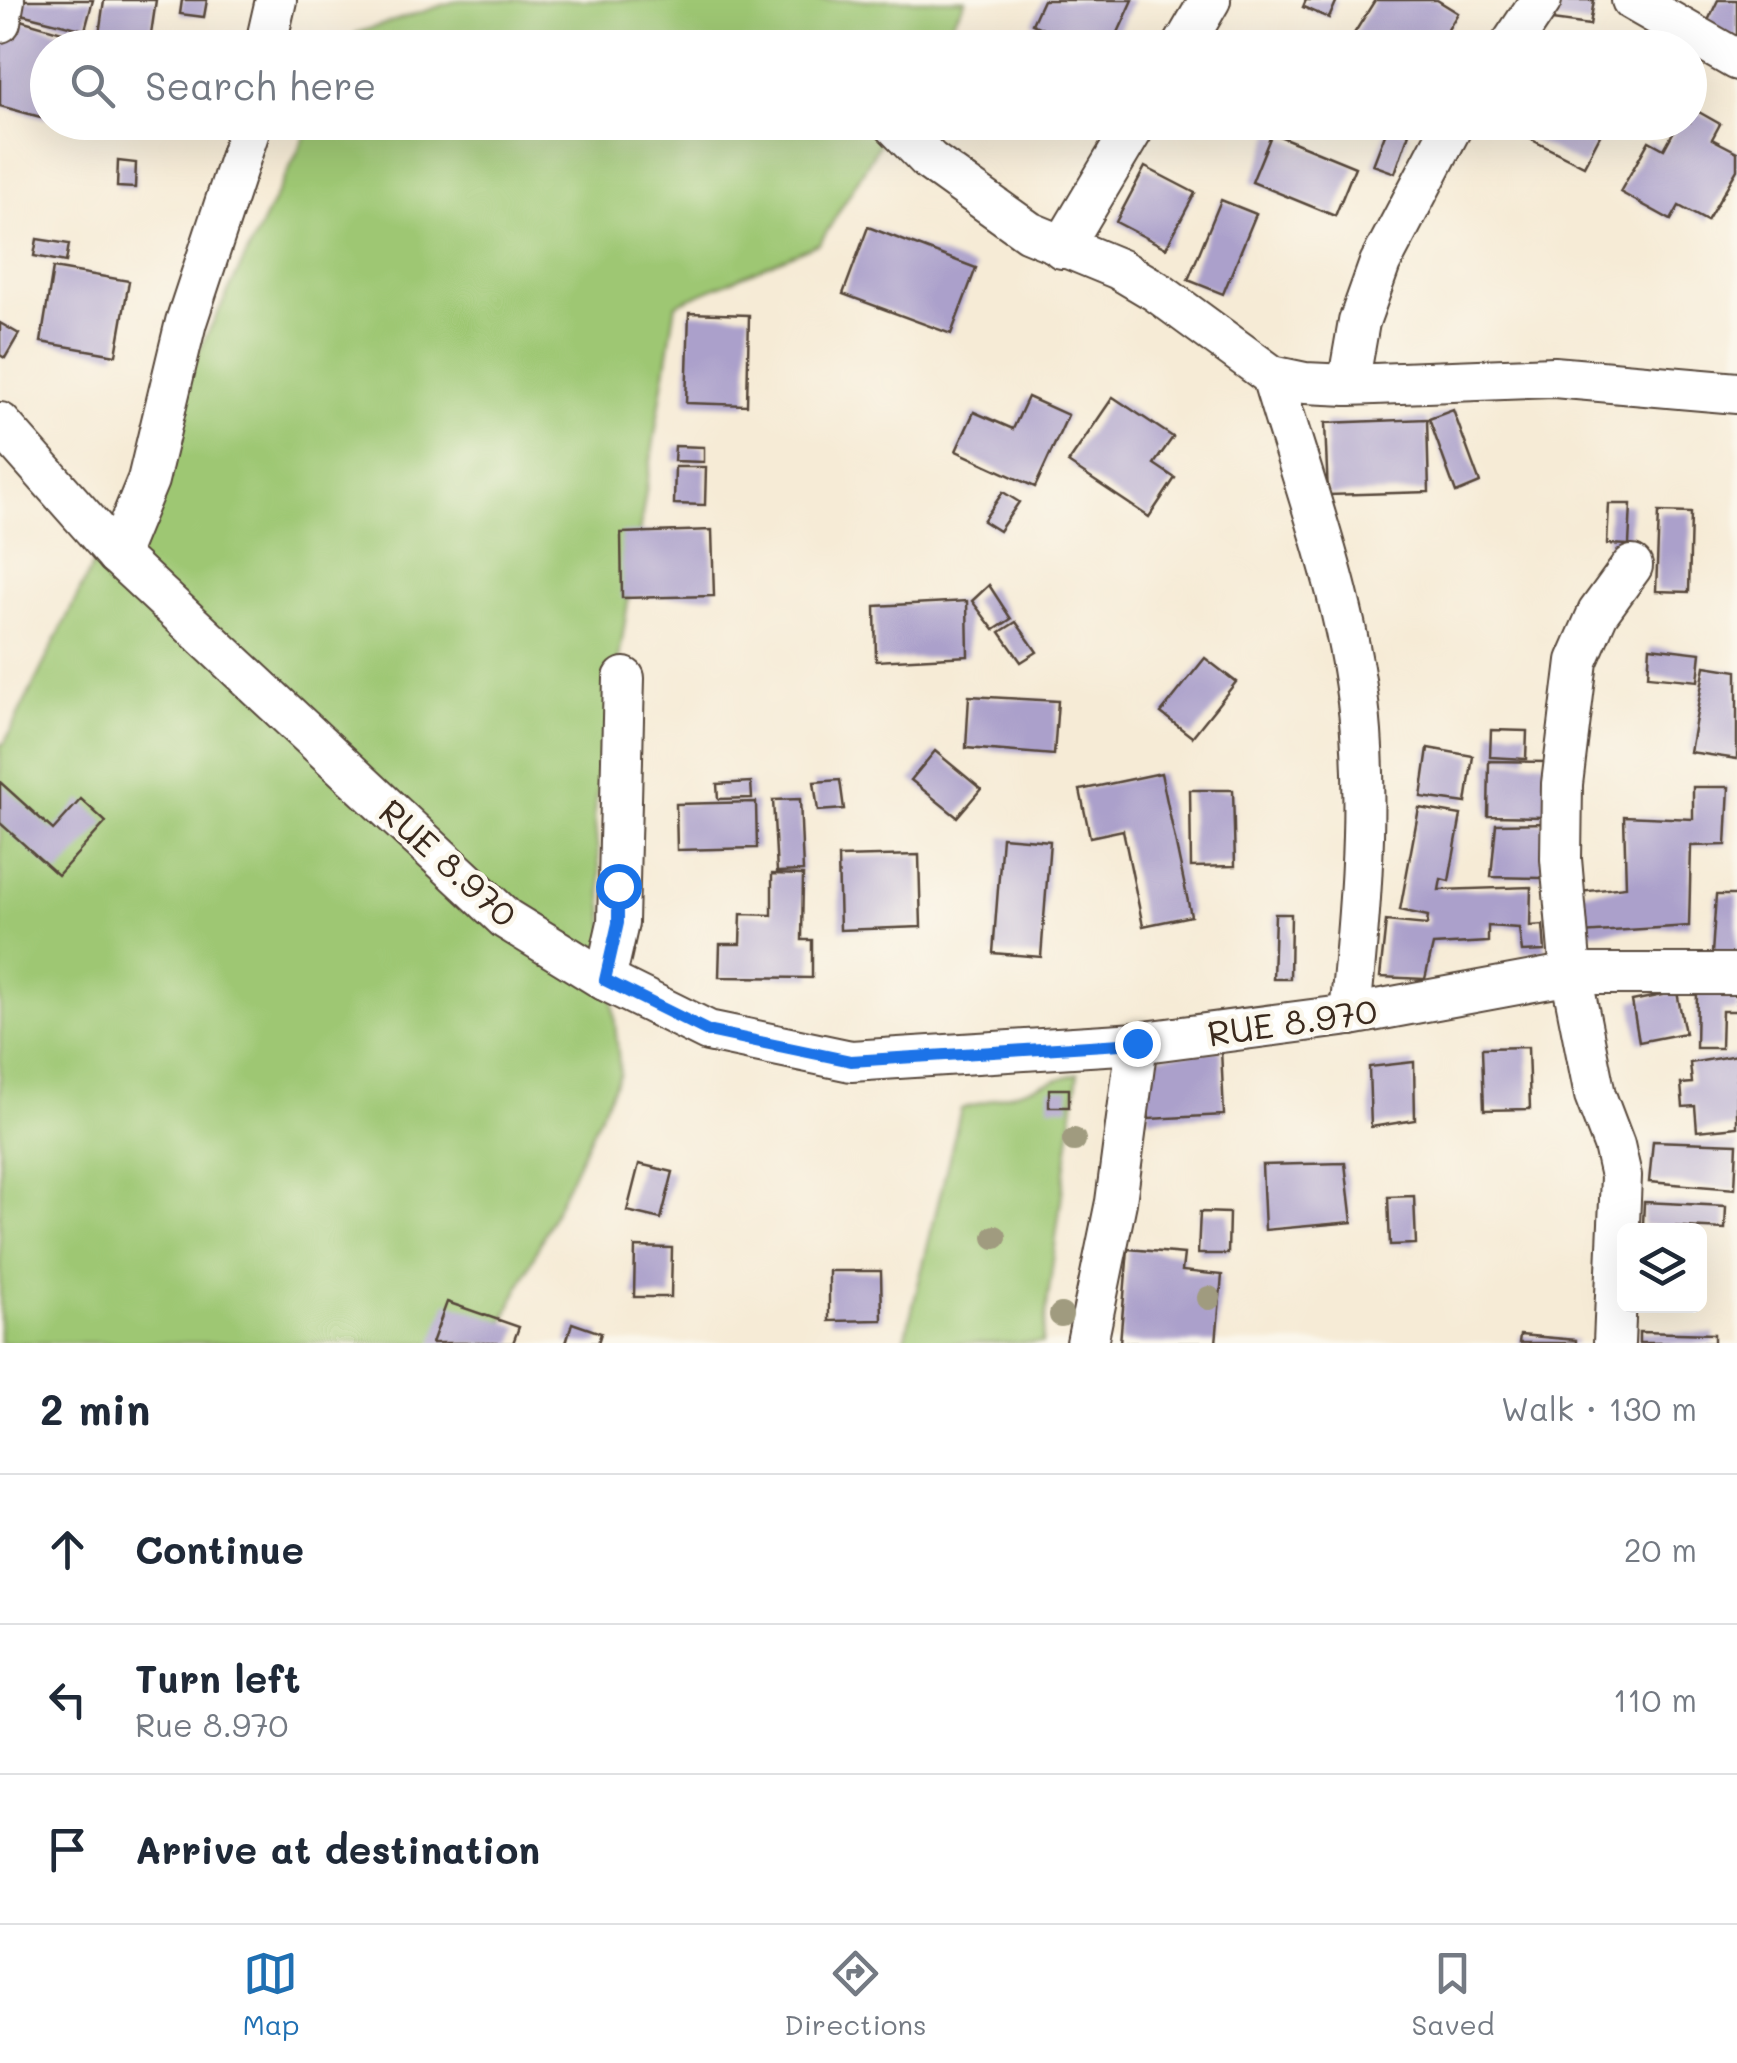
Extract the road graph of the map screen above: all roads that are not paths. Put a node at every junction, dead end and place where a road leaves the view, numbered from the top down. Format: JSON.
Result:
{"nodes":[{"id":1,"x":4,"y":0,"type":"edge"},
{"id":2,"x":276,"y":0,"type":"edge"},
{"id":3,"x":1210,"y":0,"type":"edge"},
{"id":4,"x":1541,"y":0,"type":"edge"},
{"id":5,"x":1632,"y":0,"type":"edge"},
{"id":6,"x":0,"y":22,"type":"edge"},
{"id":7,"x":269,"y":30,"type":"edge"},
{"id":8,"x":1192,"y":30,"type":"edge"},
{"id":9,"x":1521,"y":30,"type":"edge"},
{"id":10,"x":1684,"y":30,"type":"edge"},
{"id":11,"x":1707,"y":43,"type":"edge"},
{"id":12,"x":1737,"y":60,"type":"edge"},
{"id":13,"x":246,"y":140,"type":"edge"},
{"id":14,"x":909,"y":140,"type":"edge"},
{"id":15,"x":1126,"y":140,"type":"edge"},
{"id":16,"x":1445,"y":140,"type":"edge"},
{"id":17,"x":1062,"y":248,"type":"junction"},
{"id":18,"x":1272,"y":376,"type":"junction"},
{"id":19,"x":1348,"y":385,"type":"junction"},
{"id":20,"x":1737,"y":393,"type":"edge"},
{"id":21,"x":0,"y":422,"type":"edge"},
{"id":22,"x":117,"y":555,"type":"junction"},
{"id":23,"x":1632,"y":566,"type":"dead end"},
{"id":24,"x":624,"y":678,"type":"dead end"},
{"id":25,"x":1571,"y":974,"type":"junction"},
{"id":26,"x":1737,"y":974,"type":"edge"},
{"id":27,"x":605,"y":980,"type":"junction"},
{"id":28,"x":1350,"y":1014,"type":"junction"},
{"id":29,"x":1137,"y":1043,"type":"junction"},
{"id":30,"x":1088,"y":1343,"type":"edge"},
{"id":31,"x":1614,"y":1343,"type":"edge"}],
"edges":[{"from":1,"to":6,"type":"street"},
{"from":2,"to":7,"type":"street"},
{"from":3,"to":8,"type":"street"},
{"from":4,"to":9,"type":"street"},
{"from":5,"to":10,"type":"street"},
{"from":11,"to":12,"type":"street"},
{"from":13,"to":22,"type":"street"},
{"from":14,"to":17,"type":"street"},
{"from":15,"to":17,"type":"street"},
{"from":16,"to":19,"type":"street"},
{"from":17,"to":18,"type":"street"},
{"from":18,"to":19,"type":"street"},
{"from":18,"to":28,"type":"street"},
{"from":19,"to":20,"type":"street"},
{"from":21,"to":22,"type":"street","name":"RUE 8.970"},
{"from":22,"to":27,"type":"street","name":"RUE 8.970"},
{"from":23,"to":25,"type":"street"},
{"from":24,"to":27,"type":"street"},
{"from":25,"to":26,"type":"street","name":"RUE 8.970"},
{"from":25,"to":28,"type":"street","name":"RUE 8.970"},
{"from":25,"to":31,"type":"street"},
{"from":27,"to":29,"type":"street","name":"RUE 8.970"},
{"from":28,"to":29,"type":"street","name":"RUE 8.970"},
{"from":29,"to":30,"type":"street"}]}
